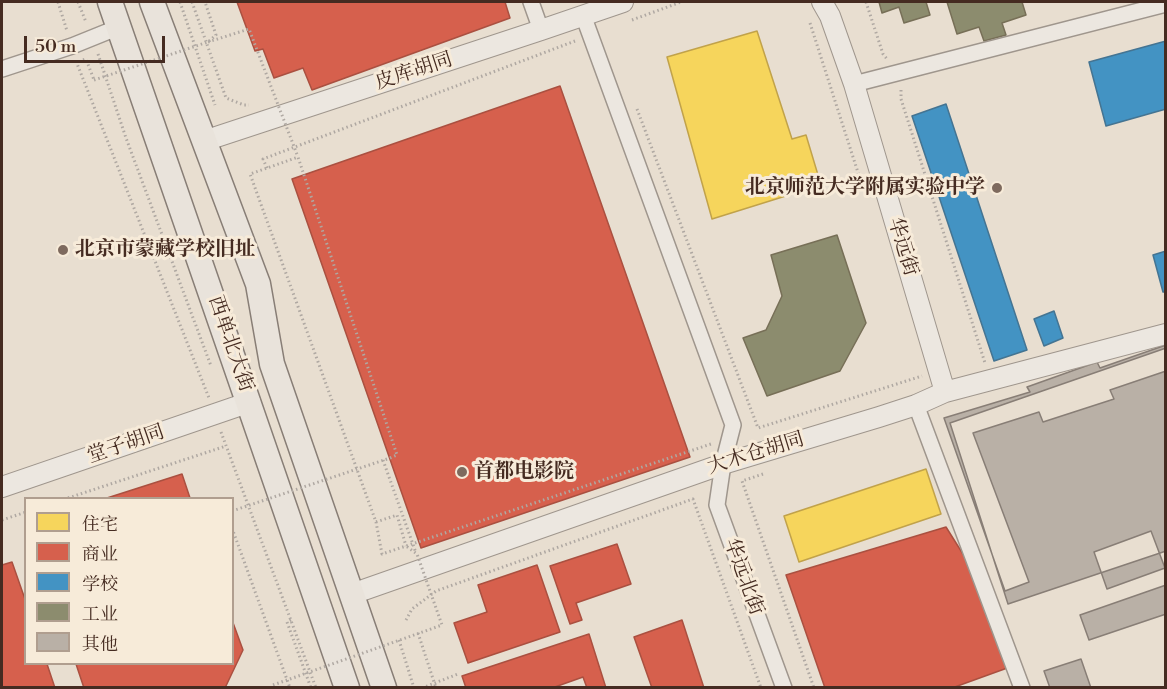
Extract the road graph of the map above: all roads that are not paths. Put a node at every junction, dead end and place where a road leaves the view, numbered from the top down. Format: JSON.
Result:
{"nodes":[{"id":1,"x":110,"y":2,"type":"edge"},
{"id":2,"x":152,"y":2,"type":"edge"},
{"id":3,"x":531,"y":2,"type":"edge"},
{"id":4,"x":623,"y":2,"type":"edge"},
{"id":5,"x":822,"y":2,"type":"edge"},
{"id":6,"x":1166,"y":4,"type":"edge"},
{"id":7,"x":583,"y":15,"type":"junction"},
{"id":8,"x":119,"y":27,"type":"junction"},
{"id":9,"x":541,"y":30,"type":"junction"},
{"id":10,"x":2,"y":69,"type":"edge"},
{"id":11,"x":854,"y":84,"type":"junction"},
{"id":12,"x":204,"y":141,"type":"junction"},
{"id":13,"x":1166,"y":334,"type":"edge"},
{"id":14,"x":945,"y":392,"type":"junction"},
{"id":15,"x":250,"y":402,"type":"junction"},
{"id":16,"x":916,"y":405,"type":"junction"},
{"id":17,"x":723,"y":464,"type":"junction"},
{"id":18,"x":2,"y":487,"type":"edge"},
{"id":19,"x":352,"y":594,"type":"junction"},
{"id":20,"x":347,"y":687,"type":"edge"},
{"id":21,"x":384,"y":687,"type":"edge"},
{"id":22,"x":784,"y":687,"type":"edge"},
{"id":23,"x":1022,"y":687,"type":"edge"}],
"edges":[{"from":1,"to":8,"type":"main road","name":"西单北大街"},
{"from":2,"to":12,"type":"main road","name":"西单北大街"},
{"from":3,"to":9,"type":"street"},
{"from":4,"to":7,"type":"street","name":"皮库胡同"},
{"from":5,"to":11,"type":"street","name":"华远街"},
{"from":6,"to":11,"type":"street"},
{"from":7,"to":9,"type":"street","name":"皮库胡同"},
{"from":7,"to":17,"type":"street","name":"华远北街"},
{"from":8,"to":10,"type":"street"},
{"from":8,"to":15,"type":"main road","name":"西单北大街"},
{"from":9,"to":12,"type":"street","name":"皮库胡同"},
{"from":11,"to":14,"type":"street","name":"华远街"},
{"from":12,"to":19,"type":"main road","name":"西单北大街"},
{"from":13,"to":14,"type":"street","name":"大木仓胡同"},
{"from":14,"to":16,"type":"street","name":"大木仓胡同"},
{"from":15,"to":18,"type":"street","name":"堂子胡同"},
{"from":15,"to":20,"type":"main road","name":"西单北大街"},
{"from":16,"to":17,"type":"street","name":"大木仓胡同"},
{"from":16,"to":23,"type":"street"},
{"from":17,"to":19,"type":"street","name":"大木仓胡同"},
{"from":17,"to":22,"type":"street","name":"华远北街"},
{"from":19,"to":21,"type":"main road","name":"西单北大街"}]}
